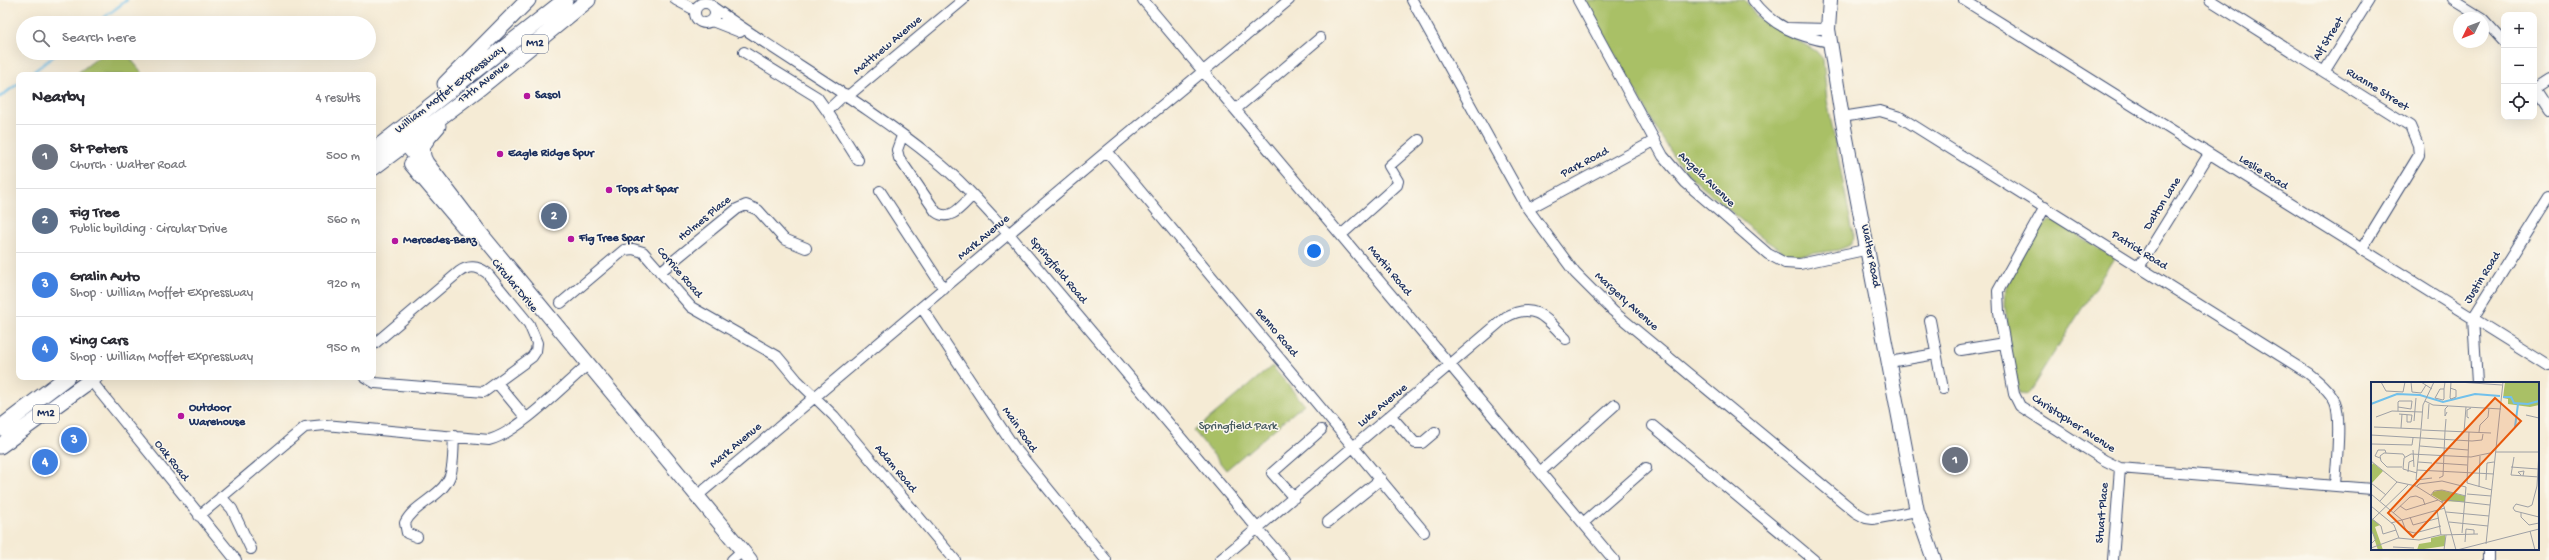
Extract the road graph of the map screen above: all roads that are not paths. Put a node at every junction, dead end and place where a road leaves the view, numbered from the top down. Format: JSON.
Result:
{"nodes":[{"id":1,"x":528,"y":0,"type":"edge"},
{"id":2,"x":565,"y":0,"type":"edge"},
{"id":3,"x":588,"y":0,"type":"edge"},
{"id":4,"x":676,"y":0,"type":"edge"},
{"id":5,"x":963,"y":0,"type":"edge"},
{"id":6,"x":1143,"y":0,"type":"edge"},
{"id":7,"x":1289,"y":0,"type":"edge"},
{"id":8,"x":1412,"y":0,"type":"edge"},
{"id":9,"x":1578,"y":0,"type":"edge"},
{"id":10,"x":1753,"y":0,"type":"edge"},
{"id":11,"x":1830,"y":0,"type":"edge"},
{"id":12,"x":1964,"y":0,"type":"edge"},
{"id":13,"x":2210,"y":0,"type":"edge"},
{"id":14,"x":2369,"y":0,"type":"edge"},
{"id":15,"x":2453,"y":0,"type":"edge"},
{"id":16,"x":1977,"y":3,"type":"edge"},
{"id":17,"x":708,"y":4,"type":"edge"},
{"id":18,"x":695,"y":10,"type":"junction"},
{"id":19,"x":2472,"y":12,"type":"edge"},
{"id":20,"x":712,"y":21,"type":"junction"},
{"id":21,"x":2489,"y":26,"type":"edge"},
{"id":22,"x":1829,"y":36,"type":"junction"},
{"id":23,"x":1320,"y":38,"type":"dead end"},
{"id":24,"x":2501,"y":39,"type":"edge"},
{"id":25,"x":768,"y":47,"type":"junction"},
{"id":26,"x":744,"y":52,"type":"dead end"},
{"id":27,"x":1204,"y":72,"type":"junction"},
{"id":28,"x":2324,"y":72,"type":"junction"},
{"id":29,"x":2549,"y":79,"type":"edge"},
{"id":30,"x":2537,"y":85,"type":"edge"},
{"id":31,"x":2537,"y":92,"type":"edge"},
{"id":32,"x":847,"y":95,"type":"junction"},
{"id":33,"x":431,"y":105,"type":"junction"},
{"id":34,"x":1236,"y":109,"type":"junction"},
{"id":35,"x":450,"y":110,"type":"junction"},
{"id":36,"x":2549,"y":110,"type":"edge"},
{"id":37,"x":827,"y":111,"type":"junction"},
{"id":38,"x":1842,"y":117,"type":"junction"},
{"id":39,"x":902,"y":136,"type":"junction"},
{"id":40,"x":1419,"y":140,"type":"dead end"},
{"id":41,"x":397,"y":141,"type":"junction"},
{"id":42,"x":1654,"y":141,"type":"junction"},
{"id":43,"x":376,"y":150,"type":"edge"},
{"id":44,"x":1107,"y":151,"type":"junction"},
{"id":45,"x":2209,"y":154,"type":"junction"},
{"id":46,"x":858,"y":160,"type":"dead end"},
{"id":47,"x":376,"y":165,"type":"edge"},
{"id":48,"x":880,"y":191,"type":"dead end"},
{"id":49,"x":973,"y":195,"type":"junction"},
{"id":50,"x":2549,"y":197,"type":"edge"},
{"id":51,"x":2045,"y":207,"type":"junction"},
{"id":52,"x":1528,"y":209,"type":"junction"},
{"id":53,"x":475,"y":227,"type":"junction"},
{"id":54,"x":1009,"y":234,"type":"junction"},
{"id":55,"x":1341,"y":235,"type":"junction"},
{"id":56,"x":806,"y":248,"type":"dead end"},
{"id":57,"x":1869,"y":249,"type":"junction"},
{"id":58,"x":2361,"y":250,"type":"junction"},
{"id":59,"x":2139,"y":267,"type":"junction"},
{"id":60,"x":660,"y":272,"type":"junction"},
{"id":61,"x":944,"y":289,"type":"junction"},
{"id":62,"x":561,"y":303,"type":"dead end"},
{"id":63,"x":922,"y":308,"type":"junction"},
{"id":64,"x":2473,"y":318,"type":"junction"},
{"id":65,"x":1930,"y":320,"type":"dead end"},
{"id":66,"x":1566,"y":339,"type":"dead end"},
{"id":67,"x":376,"y":342,"type":"edge"},
{"id":68,"x":2004,"y":343,"type":"junction"},
{"id":69,"x":1962,"y":350,"type":"dead end"},
{"id":70,"x":1936,"y":354,"type":"junction"},
{"id":71,"x":1889,"y":362,"type":"junction"},
{"id":72,"x":1451,"y":366,"type":"junction"},
{"id":73,"x":2549,"y":366,"type":"edge"},
{"id":74,"x":583,"y":369,"type":"junction"},
{"id":75,"x":63,"y":380,"type":"edge"},
{"id":76,"x":88,"y":380,"type":"edge"},
{"id":77,"x":93,"y":380,"type":"edge"},
{"id":78,"x":370,"y":380,"type":"edge"},
{"id":79,"x":2477,"y":382,"type":"edge"},
{"id":80,"x":496,"y":383,"type":"junction"},
{"id":81,"x":1943,"y":389,"type":"dead end"},
{"id":82,"x":814,"y":396,"type":"junction"},
{"id":83,"x":1615,"y":405,"type":"dead end"},
{"id":84,"x":1391,"y":416,"type":"junction"},
{"id":85,"x":526,"y":418,"type":"junction"},
{"id":86,"x":1653,"y":426,"type":"dead end"},
{"id":87,"x":0,"y":428,"type":"edge"},
{"id":88,"x":641,"y":429,"type":"junction"},
{"id":89,"x":1321,"y":430,"type":"dead end"},
{"id":90,"x":1435,"y":432,"type":"dead end"},
{"id":91,"x":454,"y":436,"type":"junction"},
{"id":92,"x":0,"y":446,"type":"edge"},
{"id":93,"x":1354,"y":447,"type":"junction"},
{"id":94,"x":1646,"y":468,"type":"dead end"},
{"id":95,"x":2120,"y":468,"type":"junction"},
{"id":96,"x":1540,"y":472,"type":"junction"},
{"id":97,"x":1381,"y":479,"type":"junction"},
{"id":98,"x":2335,"y":486,"type":"junction"},
{"id":99,"x":2371,"y":489,"type":"edge"},
{"id":100,"x":221,"y":497,"type":"junction"},
{"id":101,"x":696,"y":497,"type":"junction"},
{"id":102,"x":1294,"y":498,"type":"junction"},
{"id":103,"x":1917,"y":511,"type":"junction"},
{"id":104,"x":199,"y":516,"type":"junction"},
{"id":105,"x":1328,"y":522,"type":"dead end"},
{"id":106,"x":1583,"y":523,"type":"junction"},
{"id":107,"x":1258,"y":528,"type":"junction"},
{"id":108,"x":1424,"y":532,"type":"dead end"},
{"id":109,"x":417,"y":536,"type":"dead end"},
{"id":110,"x":251,"y":549,"type":"dead end"},
{"id":111,"x":741,"y":557,"type":"edge"},
{"id":112,"x":236,"y":560,"type":"edge"},
{"id":113,"x":955,"y":560,"type":"edge"},
{"id":114,"x":1106,"y":560,"type":"edge"},
{"id":115,"x":1220,"y":560,"type":"edge"},
{"id":116,"x":1284,"y":560,"type":"edge"},
{"id":117,"x":1614,"y":560,"type":"edge"},
{"id":118,"x":1814,"y":560,"type":"edge"},
{"id":119,"x":1934,"y":560,"type":"edge"},
{"id":120,"x":2113,"y":560,"type":"edge"}],
"edges":[{"from":1,"to":33,"type":"main road"},
{"from":2,"to":33,"type":"main road","name":"William Moffet Expressway","number":"M12"},
{"from":3,"to":35,"type":"main road","name":"17th Avenue","number":"M12"},
{"from":4,"to":18,"type":"street"},
{"from":5,"to":32,"type":"street","name":"Matthew Avenue"},
{"from":6,"to":27,"type":"street","name":"Martin Road"},
{"from":7,"to":27,"type":"street","name":"Mark Avenue"},
{"from":8,"to":52,"type":"street","name":"Margery Avenue"},
{"from":9,"to":42,"type":"street","name":"Angela Avenue"},
{"from":10,"to":22,"type":"street"},
{"from":11,"to":22,"type":"street","name":"Walter Road"},
{"from":12,"to":16,"type":"street","name":"Leslie Road"},
{"from":13,"to":28,"type":"street","name":"Ruanne Street"},
{"from":14,"to":28,"type":"street","name":"Alf Street"},
{"from":15,"to":19,"type":"street"},
{"from":16,"to":45,"type":"street","name":"Leslie Road"},
{"from":17,"to":18,"type":"street"},
{"from":17,"to":20,"type":"street"},
{"from":17,"to":25,"type":"street","name":"Springfield Road"},
{"from":18,"to":20,"type":"street"},
{"from":20,"to":25,"type":"street","name":"Springfield Road"},
{"from":21,"to":24,"type":"street"},
{"from":22,"to":38,"type":"street","name":"Walter Road"},
{"from":23,"to":34,"type":"street"},
{"from":25,"to":32,"type":"street","name":"Springfield Road"},
{"from":26,"to":37,"type":"street"},
{"from":27,"to":34,"type":"street","name":"Martin Road"},
{"from":27,"to":44,"type":"street","name":"Mark Avenue"},
{"from":28,"to":58,"type":"street","name":"Ruanne Street"},
{"from":29,"to":30,"type":"street"},
{"from":31,"to":36,"type":"street"},
{"from":32,"to":37,"type":"street","name":"Matthew Avenue"},
{"from":32,"to":39,"type":"street","name":"Springfield Road"},
{"from":33,"to":41,"type":"main road","name":"William Moffet Expressway","number":"M12"},
{"from":34,"to":55,"type":"street","name":"Martin Road"},
{"from":35,"to":41,"type":"main road","name":"17th Avenue","number":"M12"},
{"from":35,"to":53,"type":"main road"},
{"from":37,"to":46,"type":"street"},
{"from":38,"to":51,"type":"street","name":"Patrick Road"},
{"from":38,"to":57,"type":"street","name":"Walter Road"},
{"from":39,"to":49,"type":"street","name":"Springfield Road"},
{"from":39,"to":49,"type":"street"},
{"from":40,"to":55,"type":"street"},
{"from":41,"to":43,"type":"main road","name":"William Moffet Expressway","number":"M12"},
{"from":41,"to":47,"type":"main road","name":"William Moffet Expressway","number":"M12"},
{"from":41,"to":53,"type":"street","name":"Circular Drive"},
{"from":41,"to":74,"type":"street","name":"Circular Drive"},
{"from":42,"to":52,"type":"street","name":"Park Road"},
{"from":42,"to":57,"type":"street","name":"Angela Avenue"},
{"from":44,"to":54,"type":"street","name":"Mark Avenue"},
{"from":44,"to":93,"type":"street","name":"Benno Road"},
{"from":45,"to":58,"type":"street","name":"Leslie Road"},
{"from":45,"to":59,"type":"street","name":"Dalton Lane"},
{"from":48,"to":61,"type":"street"},
{"from":49,"to":54,"type":"street","name":"Springfield Road"},
{"from":50,"to":64,"type":"street","name":"Justin Road"},
{"from":51,"to":59,"type":"street","name":"Patrick Road"},
{"from":51,"to":68,"type":"street","name":"Christopher Avenue"},
{"from":52,"to":103,"type":"street","name":"Margery Avenue"},
{"from":53,"to":88,"type":"street","name":"Circular Drive"},
{"from":54,"to":61,"type":"street","name":"Mark Avenue"},
{"from":54,"to":107,"type":"street","name":"Springfield Road"},
{"from":55,"to":72,"type":"street","name":"Martin Road"},
{"from":56,"to":60,"type":"street","name":"Holmes Place"},
{"from":57,"to":71,"type":"street","name":"Walter Road"},
{"from":58,"to":64,"type":"street","name":"Leslie Road"},
{"from":59,"to":98,"type":"street","name":"Patrick Road"},
{"from":60,"to":62,"type":"street","name":"Corrice Road"},
{"from":60,"to":82,"type":"street","name":"Corrice Road"},
{"from":61,"to":63,"type":"street","name":"Mark Avenue"},
{"from":63,"to":82,"type":"street","name":"Mark Avenue"},
{"from":63,"to":114,"type":"street","name":"Main Road"},
{"from":64,"to":73,"type":"street","name":"Leslie Road"},
{"from":64,"to":79,"type":"street","name":"Justin Road"},
{"from":65,"to":70,"type":"street"},
{"from":66,"to":72,"type":"street","name":"Luke Avenue"},
{"from":67,"to":80,"type":"street"},
{"from":68,"to":69,"type":"street"},
{"from":68,"to":95,"type":"street","name":"Christopher Avenue"},
{"from":70,"to":71,"type":"street"},
{"from":70,"to":81,"type":"street"},
{"from":71,"to":103,"type":"street","name":"Walter Road"},
{"from":72,"to":84,"type":"street","name":"Luke Avenue"},
{"from":72,"to":96,"type":"street","name":"Martin Road"},
{"from":74,"to":85,"type":"street"},
{"from":74,"to":88,"type":"street","name":"Circular Drive"},
{"from":75,"to":87,"type":"main road","number":"M12"},
{"from":76,"to":92,"type":"main road","number":"M12"},
{"from":77,"to":104,"type":"street","name":"Oak Road"},
{"from":78,"to":80,"type":"street"},
{"from":80,"to":85,"type":"street"},
{"from":82,"to":101,"type":"street","name":"Mark Avenue"},
{"from":82,"to":113,"type":"street","name":"Adam Road"},
{"from":83,"to":96,"type":"street"},
{"from":84,"to":90,"type":"street"},
{"from":84,"to":93,"type":"street","name":"Luke Avenue"},
{"from":85,"to":91,"type":"street"},
{"from":86,"to":118,"type":"street"},
{"from":88,"to":101,"type":"street","name":"Circular Drive"},
{"from":89,"to":102,"type":"street"},
{"from":91,"to":100,"type":"street"},
{"from":91,"to":109,"type":"street"},
{"from":93,"to":97,"type":"street","name":"Benno Road"},
{"from":93,"to":102,"type":"street","name":"Luke Avenue"},
{"from":94,"to":106,"type":"street"},
{"from":95,"to":98,"type":"street","name":"Christopher Avenue"},
{"from":95,"to":120,"type":"street","name":"Stuart Place"},
{"from":96,"to":106,"type":"street","name":"Martin Road"},
{"from":97,"to":105,"type":"street"},
{"from":97,"to":108,"type":"street","name":"Benno Road"},
{"from":98,"to":99,"type":"street","name":"Christopher Avenue"},
{"from":100,"to":104,"type":"street"},
{"from":100,"to":110,"type":"street"},
{"from":101,"to":111,"type":"street","name":"Circular Drive"},
{"from":102,"to":107,"type":"street","name":"Luke Avenue"},
{"from":103,"to":119,"type":"street","name":"Walter Road"},
{"from":104,"to":112,"type":"street","name":"Oak Road"},
{"from":106,"to":117,"type":"street","name":"Martin Road"},
{"from":107,"to":115,"type":"street","name":"Luke Avenue"},
{"from":107,"to":116,"type":"street","name":"Springfield Road"}]}
